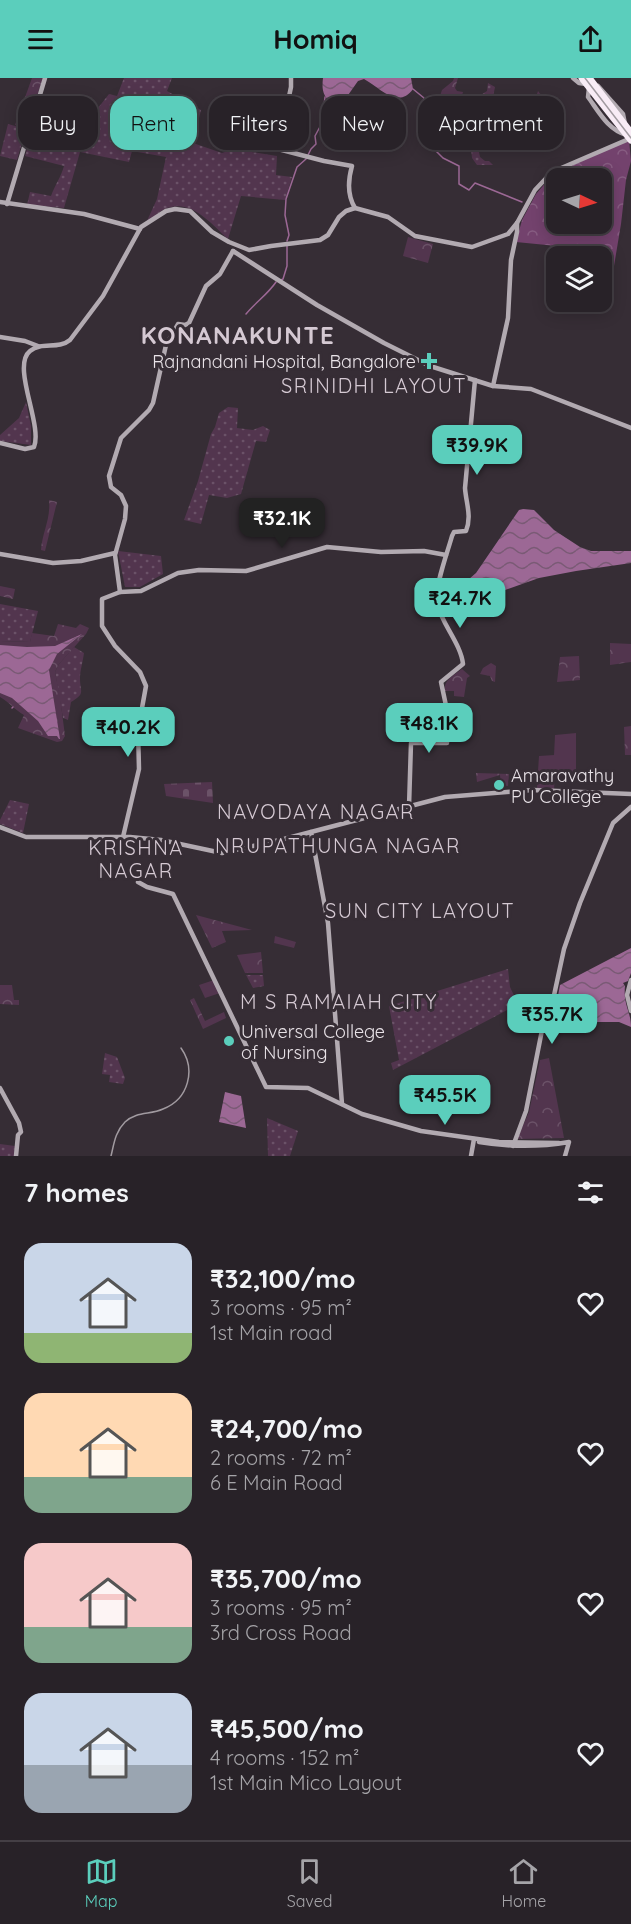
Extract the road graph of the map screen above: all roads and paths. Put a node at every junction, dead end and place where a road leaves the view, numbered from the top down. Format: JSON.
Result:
{"nodes":[{"id":1,"x":45,"y":78,"type":"edge"},
{"id":2,"x":291,"y":78,"type":"edge"},
{"id":3,"x":573,"y":78,"type":"edge"},
{"id":4,"x":589,"y":82,"type":"edge"},
{"id":5,"x":630,"y":137,"type":"edge"},
{"id":6,"x":0,"y":202,"type":"edge"},
{"id":7,"x":7,"y":204,"type":"junction"},
{"id":8,"x":355,"y":208,"type":"junction"},
{"id":9,"x":516,"y":222,"type":"junction"},
{"id":10,"x":141,"y":228,"type":"junction"},
{"id":11,"x":235,"y":245,"type":"junction"},
{"id":12,"x":233,"y":251,"type":"junction"},
{"id":13,"x":0,"y":338,"type":"edge"},
{"id":14,"x":36,"y":347,"type":"junction"},
{"id":15,"x":475,"y":380,"type":"junction"},
{"id":16,"x":493,"y":386,"type":"junction"},
{"id":17,"x":631,"y":428,"type":"edge"},
{"id":18,"x":0,"y":443,"type":"edge"},
{"id":19,"x":115,"y":554,"type":"junction"},
{"id":20,"x":0,"y":555,"type":"edge"},
{"id":21,"x":446,"y":555,"type":"junction"},
{"id":22,"x":120,"y":592,"type":"junction"},
{"id":23,"x":631,"y":796,"type":"edge"},
{"id":24,"x":409,"y":807,"type":"junction"},
{"id":25,"x":631,"y":807,"type":"edge"},
{"id":26,"x":0,"y":827,"type":"edge"},
{"id":27,"x":311,"y":832,"type":"junction"},
{"id":28,"x":123,"y":837,"type":"junction"},
{"id":29,"x":138,"y":882,"type":"dead end"},
{"id":30,"x":631,"y":980,"type":"edge"},
{"id":31,"x":631,"y":1011,"type":"edge"},
{"id":32,"x":0,"y":1090,"type":"edge"},
{"id":33,"x":342,"y":1104,"type":"junction"},
{"id":34,"x":474,"y":1140,"type":"junction"},
{"id":35,"x":514,"y":1144,"type":"junction"},
{"id":36,"x":16,"y":1156,"type":"edge"},
{"id":37,"x":471,"y":1156,"type":"edge"},
{"id":38,"x":565,"y":1156,"type":"edge"}],
"edges":[{"from":1,"to":7,"type":"street"},
{"from":2,"to":8,"type":"street"},
{"from":3,"to":4,"type":"street"},
{"from":4,"to":5,"type":"highway"},
{"from":4,"to":5,"type":"highway"},
{"from":5,"to":9,"type":"street"},
{"from":6,"to":7,"type":"street"},
{"from":7,"to":10,"type":"street"},
{"from":8,"to":9,"type":"street"},
{"from":8,"to":11,"type":"street"},
{"from":9,"to":16,"type":"street"},
{"from":10,"to":11,"type":"street"},
{"from":10,"to":14,"type":"street"},
{"from":11,"to":12,"type":"street"},
{"from":12,"to":15,"type":"street"},
{"from":12,"to":19,"type":"street"},
{"from":13,"to":14,"type":"street"},
{"from":14,"to":18,"type":"street"},
{"from":15,"to":16,"type":"street"},
{"from":15,"to":21,"type":"street"},
{"from":16,"to":17,"type":"street"},
{"from":19,"to":20,"type":"street"},
{"from":19,"to":22,"type":"street"},
{"from":21,"to":22,"type":"street"},
{"from":21,"to":24,"type":"street"},
{"from":22,"to":28,"type":"street"},
{"from":23,"to":24,"type":"street"},
{"from":24,"to":27,"type":"street"},
{"from":25,"to":35,"type":"street"},
{"from":26,"to":28,"type":"street"},
{"from":27,"to":28,"type":"street"},
{"from":27,"to":33,"type":"street"},
{"from":29,"to":33,"type":"street"},
{"from":30,"to":31,"type":"street"},
{"from":32,"to":36,"type":"street"},
{"from":33,"to":34,"type":"street"},
{"from":34,"to":35,"type":"street"},
{"from":34,"to":37,"type":"street"},
{"from":35,"to":38,"type":"street"}]}
